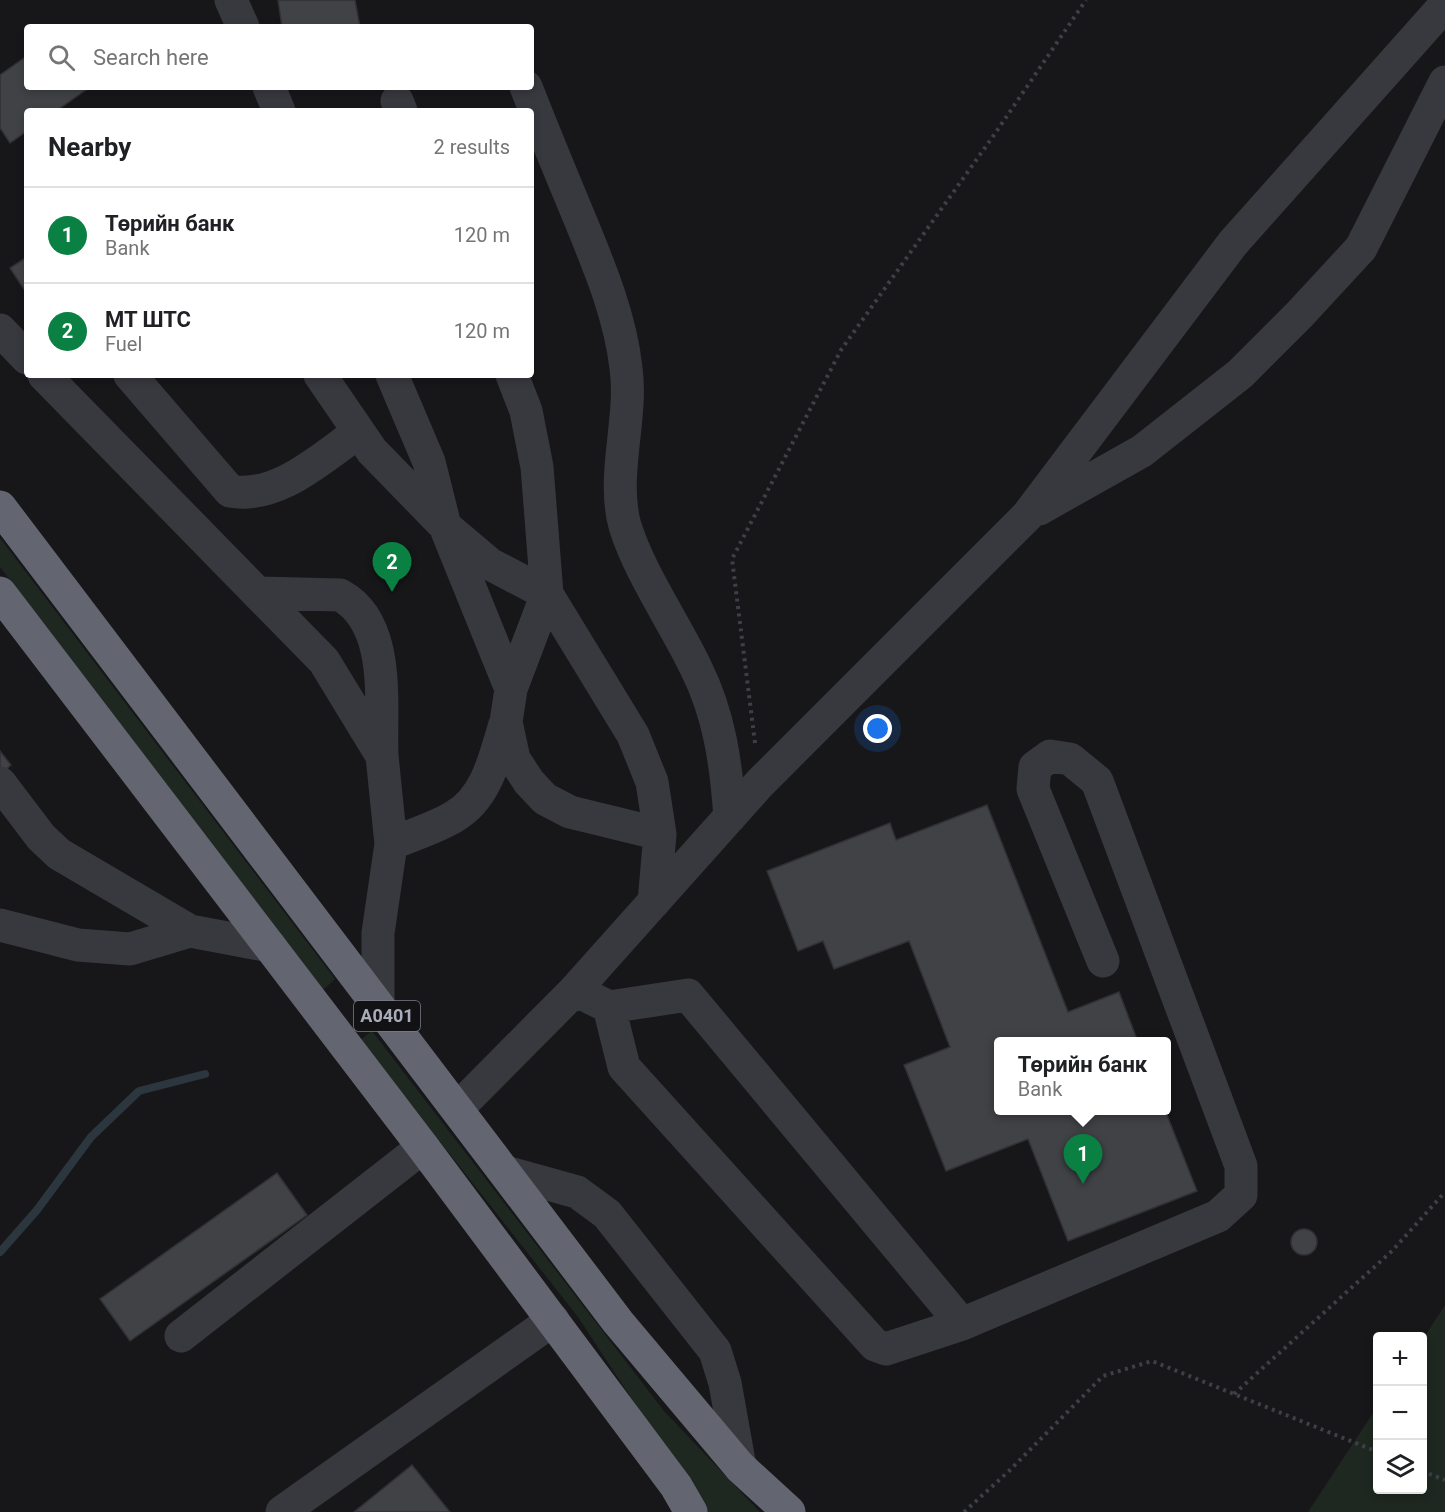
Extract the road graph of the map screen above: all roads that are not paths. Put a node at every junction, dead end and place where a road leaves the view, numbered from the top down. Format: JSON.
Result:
{"nodes":[{"id":1,"x":231,"y":0,"type":"edge"},
{"id":2,"x":1445,"y":5,"type":"edge"},
{"id":3,"x":242,"y":24,"type":"edge"},
{"id":4,"x":1445,"y":82,"type":"edge"},
{"id":5,"x":270,"y":90,"type":"edge"},
{"id":6,"x":527,"y":90,"type":"edge"},
{"id":7,"x":278,"y":108,"type":"edge"},
{"id":8,"x":0,"y":330,"type":"edge"},
{"id":9,"x":24,"y":355,"type":"edge"},
{"id":10,"x":47,"y":378,"type":"edge"},
{"id":11,"x":133,"y":378,"type":"edge"},
{"id":12,"x":322,"y":378,"type":"edge"},
{"id":13,"x":393,"y":378,"type":"edge"},
{"id":14,"x":513,"y":378,"type":"edge"},
{"id":15,"x":359,"y":432,"type":"junction"},
{"id":16,"x":0,"y":507,"type":"edge"},
{"id":17,"x":1027,"y":516,"type":"junction"},
{"id":18,"x":445,"y":526,"type":"junction"},
{"id":19,"x":0,"y":593,"type":"edge"},
{"id":20,"x":258,"y":593,"type":"junction"},
{"id":21,"x":547,"y":594,"type":"junction"},
{"id":22,"x":511,"y":689,"type":"junction"},
{"id":23,"x":506,"y":722,"type":"junction"},
{"id":24,"x":382,"y":756,"type":"junction"},
{"id":25,"x":0,"y":783,"type":"edge"},
{"id":26,"x":730,"y":817,"type":"junction"},
{"id":27,"x":660,"y":834,"type":"junction"},
{"id":28,"x":391,"y":844,"type":"junction"},
{"id":29,"x":654,"y":902,"type":"junction"},
{"id":30,"x":0,"y":925,"type":"edge"},
{"id":31,"x":190,"y":931,"type":"junction"},
{"id":32,"x":270,"y":946,"type":"junction"},
{"id":33,"x":1103,"y":961,"type":"dead end"},
{"id":34,"x":575,"y":990,"type":"junction"},
{"id":35,"x":370,"y":994,"type":"junction"},
{"id":36,"x":609,"y":1006,"type":"junction"},
{"id":37,"x":321,"y":1013,"type":"junction"},
{"id":38,"x":457,"y":1109,"type":"junction"},
{"id":39,"x":423,"y":1147,"type":"junction"},
{"id":40,"x":505,"y":1172,"type":"junction"},
{"id":41,"x":553,"y":1320,"type":"junction"},
{"id":42,"x":962,"y":1324,"type":"junction"},
{"id":43,"x":181,"y":1336,"type":"dead end"},
{"id":44,"x":740,"y":1467,"type":"junction"},
{"id":45,"x":282,"y":1512,"type":"edge"},
{"id":46,"x":691,"y":1512,"type":"edge"},
{"id":47,"x":789,"y":1512,"type":"edge"}],
"edges":[{"from":1,"to":3,"type":"lane"},
{"from":2,"to":17,"type":"lane"},
{"from":4,"to":17,"type":"lane"},
{"from":5,"to":7,"type":"lane"},
{"from":6,"to":26,"type":"lane"},
{"from":8,"to":9,"type":"lane"},
{"from":10,"to":20,"type":"lane"},
{"from":11,"to":15,"type":"lane"},
{"from":12,"to":15,"type":"lane"},
{"from":13,"to":18,"type":"lane"},
{"from":14,"to":21,"type":"lane"},
{"from":15,"to":18,"type":"lane"},
{"from":16,"to":35,"type":"highway","number":"A0401"},
{"from":17,"to":26,"type":"lane"},
{"from":18,"to":21,"type":"lane"},
{"from":18,"to":22,"type":"lane"},
{"from":19,"to":32,"type":"highway","number":"A0401"},
{"from":20,"to":24,"type":"lane"},
{"from":20,"to":24,"type":"lane"},
{"from":21,"to":22,"type":"lane"},
{"from":21,"to":27,"type":"lane"},
{"from":22,"to":23,"type":"lane"},
{"from":23,"to":27,"type":"lane"},
{"from":23,"to":28,"type":"lane"},
{"from":24,"to":28,"type":"lane"},
{"from":25,"to":31,"type":"lane"},
{"from":26,"to":29,"type":"lane"},
{"from":27,"to":29,"type":"lane"},
{"from":28,"to":35,"type":"lane"},
{"from":29,"to":34,"type":"lane"},
{"from":30,"to":31,"type":"lane"},
{"from":31,"to":32,"type":"lane"},
{"from":32,"to":37,"type":"highway","number":"A0401"},
{"from":33,"to":42,"type":"lane"},
{"from":34,"to":36,"type":"lane"},
{"from":34,"to":38,"type":"lane"},
{"from":35,"to":37,"type":"highway"},
{"from":35,"to":38,"type":"highway","number":"A0401"},
{"from":36,"to":42,"type":"lane"},
{"from":36,"to":42,"type":"lane"},
{"from":37,"to":39,"type":"highway","number":"A0401"},
{"from":38,"to":40,"type":"highway","number":"A0401"},
{"from":39,"to":41,"type":"highway","number":"A0401"},
{"from":39,"to":43,"type":"lane"},
{"from":40,"to":44,"type":"highway","number":"A0401"},
{"from":40,"to":44,"type":"lane"},
{"from":41,"to":45,"type":"lane"},
{"from":41,"to":46,"type":"highway","number":"A0401"},
{"from":44,"to":47,"type":"highway","number":"A0401"}]}
